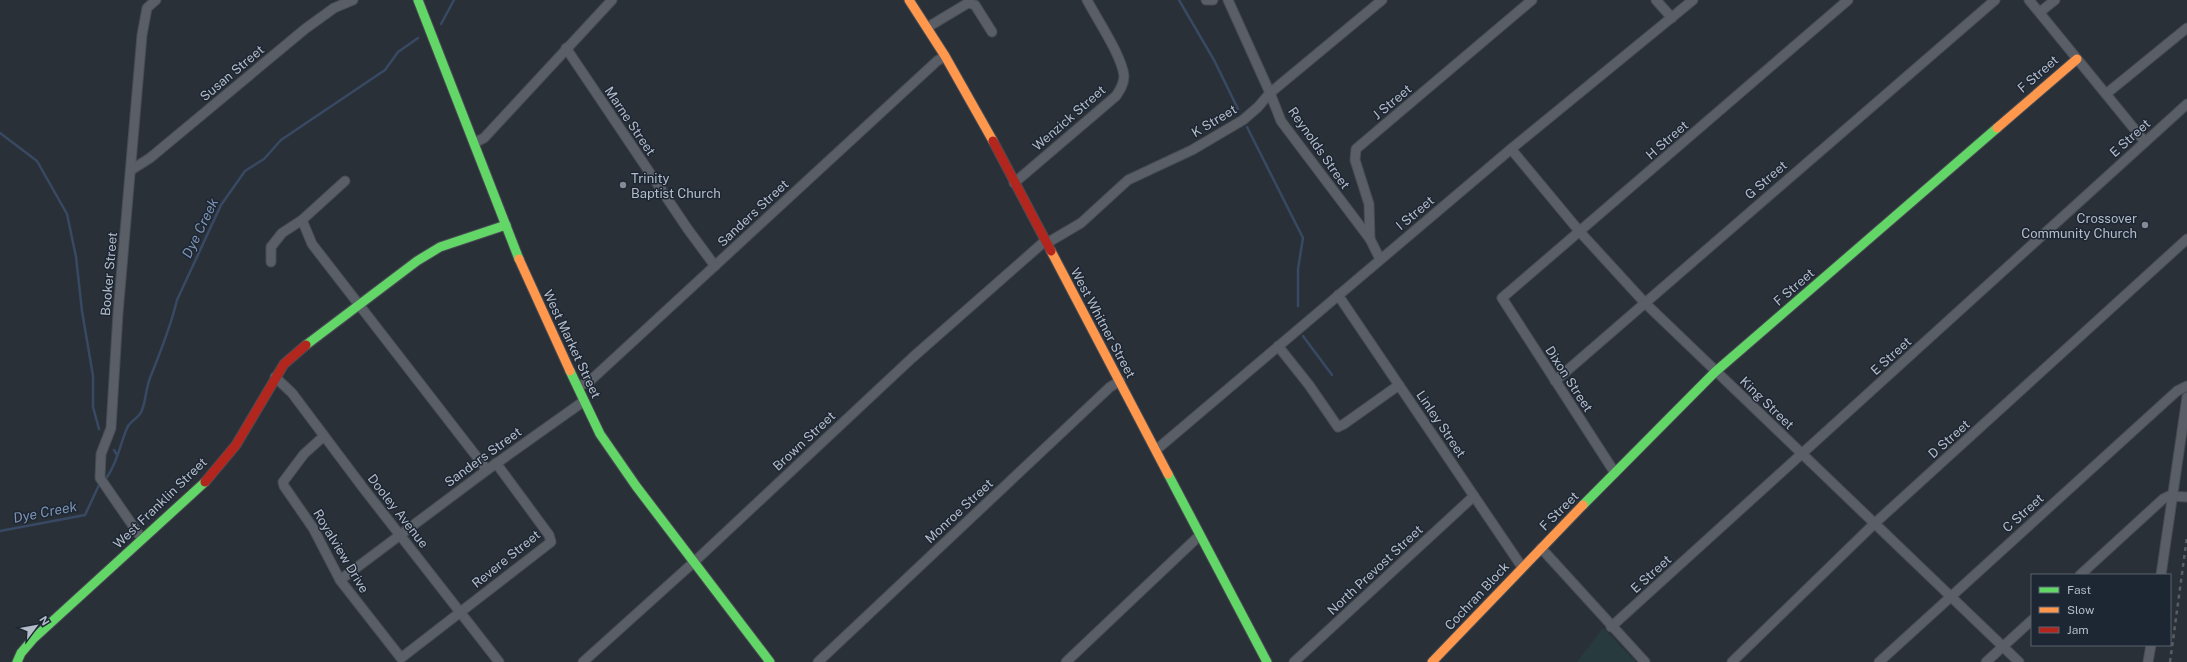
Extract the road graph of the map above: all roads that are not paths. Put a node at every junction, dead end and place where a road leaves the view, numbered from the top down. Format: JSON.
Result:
{"nodes":[{"id":1,"x":156,"y":0,"type":"edge"},
{"id":2,"x":353,"y":0,"type":"edge"},
{"id":3,"x":418,"y":0,"type":"edge"},
{"id":4,"x":612,"y":0,"type":"edge"},
{"id":5,"x":909,"y":0,"type":"edge"},
{"id":6,"x":1087,"y":0,"type":"edge"},
{"id":7,"x":1206,"y":0,"type":"edge"},
{"id":8,"x":1213,"y":0,"type":"edge"},
{"id":9,"x":1228,"y":0,"type":"edge"},
{"id":10,"x":1382,"y":0,"type":"edge"},
{"id":11,"x":1532,"y":0,"type":"edge"},
{"id":12,"x":1656,"y":0,"type":"edge"},
{"id":13,"x":1694,"y":0,"type":"edge"},
{"id":14,"x":1848,"y":0,"type":"edge"},
{"id":15,"x":1995,"y":0,"type":"edge"},
{"id":16,"x":2029,"y":0,"type":"edge"},
{"id":17,"x":2055,"y":0,"type":"edge"},
{"id":18,"x":2040,"y":12,"type":"junction"},
{"id":19,"x":1672,"y":18,"type":"junction"},
{"id":20,"x":928,"y":27,"type":"junction"},
{"id":21,"x":2187,"y":28,"type":"edge"},
{"id":22,"x":992,"y":32,"type":"dead end"},
{"id":23,"x":566,"y":48,"type":"junction"},
{"id":24,"x":946,"y":56,"type":"junction"},
{"id":25,"x":2077,"y":58,"type":"junction"},
{"id":26,"x":1270,"y":92,"type":"junction"},
{"id":27,"x":2106,"y":94,"type":"junction"},
{"id":28,"x":2187,"y":104,"type":"edge"},
{"id":29,"x":2145,"y":142,"type":"junction"},
{"id":30,"x":474,"y":143,"type":"junction"},
{"id":31,"x":1511,"y":149,"type":"junction"},
{"id":32,"x":131,"y":170,"type":"junction"},
{"id":33,"x":345,"y":181,"type":"dead end"},
{"id":34,"x":1014,"y":183,"type":"junction"},
{"id":35,"x":302,"y":220,"type":"junction"},
{"id":36,"x":506,"y":225,"type":"junction"},
{"id":37,"x":1580,"y":232,"type":"junction"},
{"id":38,"x":1370,"y":239,"type":"junction"},
{"id":39,"x":2187,"y":239,"type":"edge"},
{"id":40,"x":1046,"y":242,"type":"junction"},
{"id":41,"x":1380,"y":259,"type":"junction"},
{"id":42,"x":271,"y":262,"type":"dead end"},
{"id":43,"x":715,"y":266,"type":"junction"},
{"id":44,"x":1338,"y":295,"type":"junction"},
{"id":45,"x":1502,"y":298,"type":"joint"},
{"id":46,"x":1645,"y":303,"type":"junction"},
{"id":47,"x":360,"y":304,"type":"junction"},
{"id":48,"x":1278,"y":346,"type":"junction"},
{"id":49,"x":1715,"y":372,"type":"junction"},
{"id":50,"x":275,"y":377,"type":"junction"},
{"id":51,"x":1120,"y":381,"type":"junction"},
{"id":52,"x":1555,"y":381,"type":"junction"},
{"id":53,"x":1399,"y":385,"type":"junction"},
{"id":54,"x":2187,"y":386,"type":"edge"},
{"id":55,"x":578,"y":387,"type":"junction"},
{"id":56,"x":2187,"y":397,"type":"edge"},
{"id":57,"x":584,"y":401,"type":"junction"},
{"id":58,"x":324,"y":436,"type":"junction"},
{"id":59,"x":1156,"y":450,"type":"junction"},
{"id":60,"x":1802,"y":455,"type":"junction"},
{"id":61,"x":496,"y":463,"type":"junction"},
{"id":62,"x":487,"y":470,"type":"junction"},
{"id":63,"x":1615,"y":473,"type":"junction"},
{"id":64,"x":1474,"y":496,"type":"junction"},
{"id":65,"x":2173,"y":496,"type":"junction"},
{"id":66,"x":2187,"y":497,"type":"edge"},
{"id":67,"x":1874,"y":524,"type":"junction"},
{"id":68,"x":399,"y":535,"type":"junction"},
{"id":69,"x":1199,"y":536,"type":"junction"},
{"id":70,"x":142,"y":539,"type":"junction"},
{"id":71,"x":1541,"y":548,"type":"junction"},
{"id":72,"x":694,"y":562,"type":"junction"},
{"id":73,"x":1522,"y":567,"type":"junction"},
{"id":74,"x":2081,"y":574,"type":"edge"},
{"id":75,"x":2161,"y":574,"type":"edge"},
{"id":76,"x":340,"y":580,"type":"junction"},
{"id":77,"x":1950,"y":596,"type":"junction"},
{"id":78,"x":460,"y":612,"type":"junction"},
{"id":79,"x":2031,"y":621,"type":"edge"},
{"id":80,"x":1611,"y":627,"type":"junction"},
{"id":81,"x":2151,"y":646,"type":"edge"},
{"id":82,"x":2003,"y":647,"type":"junction"},
{"id":83,"x":17,"y":662,"type":"edge"},
{"id":84,"x":499,"y":662,"type":"edge"},
{"id":85,"x":583,"y":662,"type":"edge"},
{"id":86,"x":770,"y":662,"type":"edge"},
{"id":87,"x":818,"y":662,"type":"edge"},
{"id":88,"x":1066,"y":662,"type":"edge"},
{"id":89,"x":1267,"y":662,"type":"edge"},
{"id":90,"x":1294,"y":662,"type":"edge"},
{"id":91,"x":1432,"y":662,"type":"edge"},
{"id":92,"x":1645,"y":662,"type":"edge"},
{"id":93,"x":1732,"y":662,"type":"edge"},
{"id":94,"x":1879,"y":662,"type":"edge"},
{"id":95,"x":1986,"y":662,"type":"edge"},
{"id":96,"x":2019,"y":662,"type":"edge"},
{"id":97,"x":2148,"y":662,"type":"edge"}],
"edges":[{"from":1,"to":32,"type":"street","name":"Booker Street"},
{"from":2,"to":32,"type":"street","name":"Susan Street"},
{"from":3,"to":30,"type":"street","name":"West Market Street"},
{"from":4,"to":23,"type":"street"},
{"from":5,"to":20,"type":"street","name":"West Whitner Street"},
{"from":6,"to":34,"type":"street","name":"Wenzick Street"},
{"from":7,"to":8,"type":"street"},
{"from":9,"to":26,"type":"street","name":"Reynolds Street"},
{"from":10,"to":26,"type":"street","name":"K Street"},
{"from":11,"to":38,"type":"street","name":"J Street"},
{"from":12,"to":19,"type":"street"},
{"from":13,"to":19,"type":"street","name":"I Street"},
{"from":14,"to":37,"type":"street","name":"H Street"},
{"from":15,"to":46,"type":"street","name":"G Street"},
{"from":16,"to":18,"type":"street"},
{"from":17,"to":18,"type":"street"},
{"from":18,"to":25,"type":"street"},
{"from":19,"to":31,"type":"street","name":"I Street"},
{"from":20,"to":22,"type":"street"},
{"from":20,"to":24,"type":"street","name":"West Whitner Street"},
{"from":21,"to":27,"type":"street"},
{"from":23,"to":30,"type":"street"},
{"from":23,"to":43,"type":"street","name":"Marne Street"},
{"from":24,"to":34,"type":"street","name":"West Whitner Street"},
{"from":24,"to":43,"type":"street","name":"Sanders Street"},
{"from":25,"to":27,"type":"street"},
{"from":25,"to":49,"type":"street","name":"F Street"},
{"from":26,"to":38,"type":"street","name":"Reynolds Street"},
{"from":26,"to":40,"type":"street","name":"K Street"},
{"from":27,"to":29,"type":"street"},
{"from":28,"to":29,"type":"street","name":"E Street"},
{"from":29,"to":60,"type":"street","name":"E Street"},
{"from":30,"to":36,"type":"street","name":"West Market Street"},
{"from":31,"to":37,"type":"street","name":"King Street"},
{"from":31,"to":41,"type":"street","name":"I Street"},
{"from":32,"to":70,"type":"street","name":"Booker Street"},
{"from":33,"to":35,"type":"street"},
{"from":34,"to":40,"type":"street","name":"West Whitner Street"},
{"from":35,"to":42,"type":"street"},
{"from":35,"to":47,"type":"street"},
{"from":36,"to":47,"type":"street","name":"West Franklin Street"},
{"from":36,"to":55,"type":"street","name":"West Market Street"},
{"from":37,"to":45,"type":"street","name":"H Street"},
{"from":37,"to":46,"type":"street","name":"King Street"},
{"from":38,"to":41,"type":"street","name":"J Street"},
{"from":39,"to":67,"type":"street","name":"D Street"},
{"from":40,"to":51,"type":"street","name":"West Whitner Street"},
{"from":40,"to":72,"type":"street","name":"Brown Street"},
{"from":41,"to":44,"type":"street","name":"I Street"},
{"from":43,"to":55,"type":"street","name":"Sanders Street"},
{"from":44,"to":48,"type":"street","name":"I Street"},
{"from":44,"to":53,"type":"street","name":"Linley Street"},
{"from":45,"to":52,"type":"street","name":"Dixon Street"},
{"from":46,"to":49,"type":"street","name":"King Street"},
{"from":46,"to":52,"type":"street","name":"G Street"},
{"from":47,"to":50,"type":"street","name":"West Franklin Street"},
{"from":47,"to":62,"type":"street"},
{"from":48,"to":53,"type":"street"},
{"from":48,"to":59,"type":"street","name":"I Street"},
{"from":49,"to":60,"type":"street","name":"King Street"},
{"from":49,"to":63,"type":"street","name":"F Street"},
{"from":50,"to":58,"type":"street","name":"Dooley Avenue"},
{"from":50,"to":70,"type":"street","name":"West Franklin Street"},
{"from":51,"to":59,"type":"street","name":"West Whitner Street"},
{"from":51,"to":87,"type":"street","name":"Monroe Street"},
{"from":52,"to":63,"type":"street","name":"Dixon Street"},
{"from":53,"to":64,"type":"street","name":"Linley Street"},
{"from":54,"to":77,"type":"street","name":"C Street"},
{"from":55,"to":57,"type":"street","name":"West Market Street"},
{"from":56,"to":65,"type":"street"},
{"from":57,"to":61,"type":"street","name":"Sanders Street"},
{"from":57,"to":72,"type":"street","name":"West Market Street"},
{"from":58,"to":68,"type":"street","name":"Dooley Avenue"},
{"from":58,"to":76,"type":"street","name":"Royalview Drive"},
{"from":59,"to":69,"type":"street","name":"West Whitner Street"},
{"from":60,"to":67,"type":"street","name":"King Street"},
{"from":60,"to":80,"type":"street","name":"E Street"},
{"from":61,"to":62,"type":"street","name":"Sanders Street"},
{"from":61,"to":78,"type":"street","name":"Revere Street"},
{"from":62,"to":68,"type":"street","name":"Sanders Street"},
{"from":63,"to":71,"type":"street","name":"F Street"},
{"from":64,"to":73,"type":"street","name":"Linley Street"},
{"from":64,"to":90,"type":"street","name":"North Prevost Street"},
{"from":65,"to":66,"type":"street"},
{"from":65,"to":74,"type":"street"},
{"from":65,"to":75,"type":"street"},
{"from":67,"to":77,"type":"street","name":"King Street"},
{"from":67,"to":93,"type":"street","name":"D Street"},
{"from":68,"to":76,"type":"street","name":"Sanders Street"},
{"from":68,"to":78,"type":"street","name":"Dooley Avenue"},
{"from":69,"to":88,"type":"street"},
{"from":69,"to":89,"type":"street","name":"West Whitner Street"},
{"from":70,"to":83,"type":"street","name":"West Franklin Street"},
{"from":71,"to":73,"type":"street","name":"Cochran Block"},
{"from":71,"to":80,"type":"street"},
{"from":72,"to":85,"type":"street","name":"Brown Street"},
{"from":72,"to":86,"type":"street","name":"West Market Street"},
{"from":73,"to":91,"type":"street","name":"Cochran Block"},
{"from":76,"to":78,"type":"street","name":"Royalview Drive"},
{"from":77,"to":82,"type":"street","name":"King Street"},
{"from":77,"to":94,"type":"street","name":"C Street"},
{"from":78,"to":84,"type":"street","name":"Dooley Avenue"},
{"from":79,"to":82,"type":"street"},
{"from":80,"to":92,"type":"street"},
{"from":81,"to":97,"type":"street"},
{"from":82,"to":95,"type":"street"},
{"from":82,"to":96,"type":"street","name":"King Street"}]}
